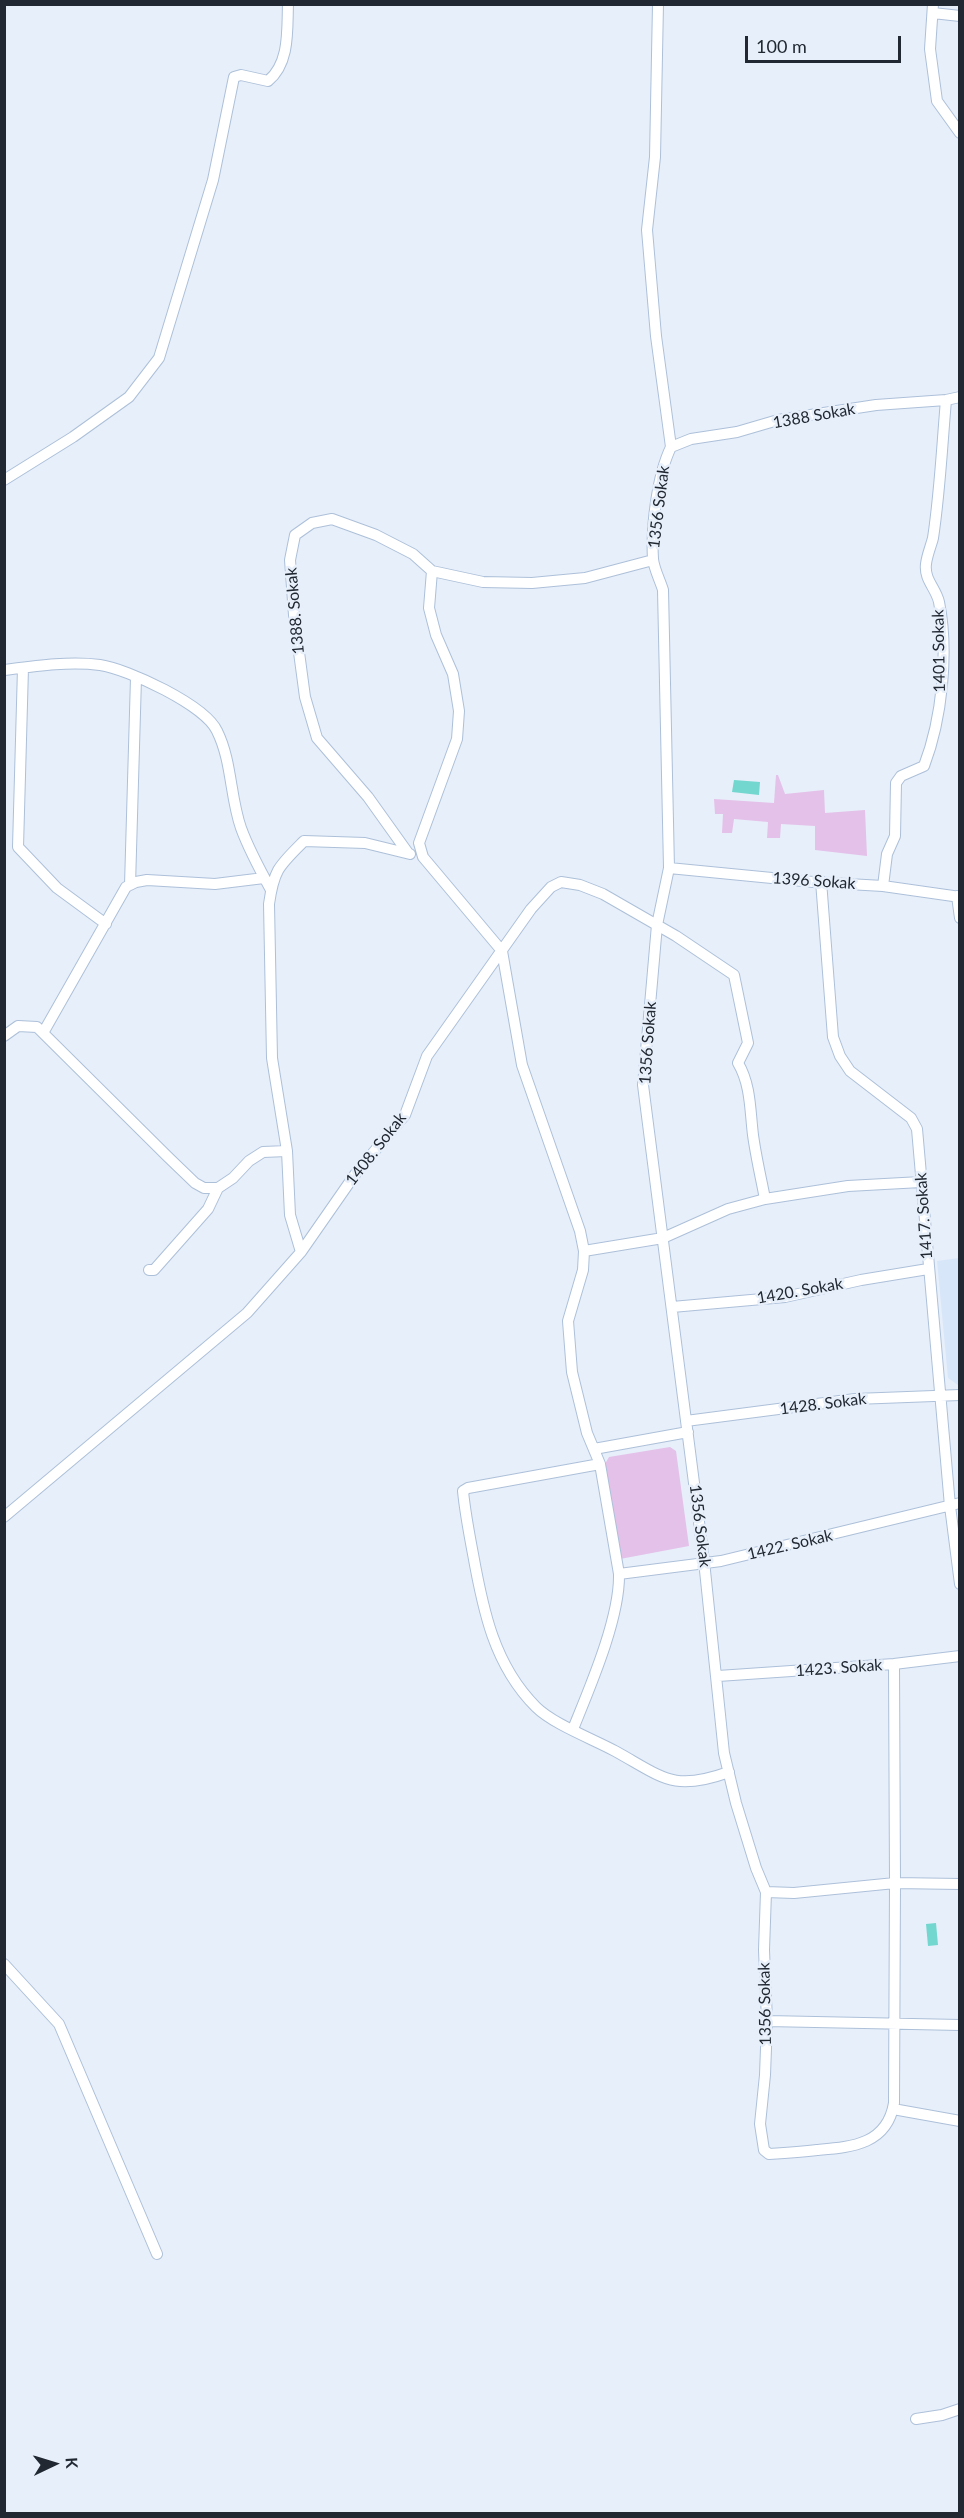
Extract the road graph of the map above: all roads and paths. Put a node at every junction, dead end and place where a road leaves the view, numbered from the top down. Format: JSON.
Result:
{"nodes":[{"id":1,"x":288,"y":4,"type":"edge"},
{"id":2,"x":658,"y":4,"type":"edge"},
{"id":3,"x":933,"y":9,"type":"edge"},
{"id":4,"x":960,"y":16,"type":"edge"},
{"id":5,"x":960,"y":133,"type":"edge"},
{"id":6,"x":960,"y":397,"type":"edge"},
{"id":7,"x":946,"y":400,"type":"junction"},
{"id":8,"x":671,"y":447,"type":"junction"},
{"id":9,"x":4,"y":480,"type":"edge"},
{"id":10,"x":653,"y":560,"type":"junction"},
{"id":11,"x":432,"y":571,"type":"junction"},
{"id":12,"x":23,"y":668,"type":"junction"},
{"id":13,"x":4,"y":670,"type":"edge"},
{"id":14,"x":136,"y":678,"type":"junction"},
{"id":15,"x":408,"y":853,"type":"junction"},
{"id":16,"x":423,"y":857,"type":"junction"},
{"id":17,"x":669,"y":868,"type":"junction"},
{"id":18,"x":264,"y":878,"type":"junction"},
{"id":19,"x":821,"y":881,"type":"junction"},
{"id":20,"x":130,"y":885,"type":"junction"},
{"id":21,"x":883,"y":886,"type":"junction"},
{"id":22,"x":271,"y":891,"type":"junction"},
{"id":23,"x":958,"y":897,"type":"edge"},
{"id":24,"x":960,"y":918,"type":"edge"},
{"id":25,"x":106,"y":924,"type":"junction"},
{"id":26,"x":657,"y":925,"type":"junction"},
{"id":27,"x":502,"y":951,"type":"junction"},
{"id":28,"x":43,"y":1033,"type":"junction"},
{"id":29,"x":4,"y":1036,"type":"edge"},
{"id":30,"x":287,"y":1151,"type":"junction"},
{"id":31,"x":921,"y":1182,"type":"junction"},
{"id":32,"x":218,"y":1188,"type":"junction"},
{"id":33,"x":765,"y":1199,"type":"junction"},
{"id":34,"x":663,"y":1238,"type":"junction"},
{"id":35,"x":584,"y":1251,"type":"junction"},
{"id":36,"x":301,"y":1252,"type":"junction"},
{"id":37,"x":928,"y":1269,"type":"junction"},
{"id":38,"x":149,"y":1270,"type":"dead end"},
{"id":39,"x":672,"y":1307,"type":"junction"},
{"id":40,"x":941,"y":1395,"type":"junction"},
{"id":41,"x":960,"y":1395,"type":"edge"},
{"id":42,"x":687,"y":1426,"type":"junction"},
{"id":43,"x":594,"y":1449,"type":"junction"},
{"id":44,"x":600,"y":1464,"type":"junction"},
{"id":45,"x":955,"y":1505,"type":"edge"},
{"id":46,"x":4,"y":1517,"type":"edge"},
{"id":47,"x":704,"y":1561,"type":"junction"},
{"id":48,"x":619,"y":1574,"type":"junction"},
{"id":49,"x":960,"y":1584,"type":"edge"},
{"id":50,"x":960,"y":1656,"type":"edge"},
{"id":51,"x":894,"y":1664,"type":"junction"},
{"id":52,"x":717,"y":1676,"type":"junction"},
{"id":53,"x":573,"y":1729,"type":"junction"},
{"id":54,"x":729,"y":1772,"type":"junction"},
{"id":55,"x":895,"y":1883,"type":"junction"},
{"id":56,"x":960,"y":1884,"type":"edge"},
{"id":57,"x":766,"y":1892,"type":"junction"},
{"id":58,"x":4,"y":1964,"type":"edge"},
{"id":59,"x":766,"y":2021,"type":"junction"},
{"id":60,"x":895,"y":2022,"type":"junction"},
{"id":61,"x":960,"y":2025,"type":"edge"},
{"id":62,"x":893,"y":2109,"type":"junction"},
{"id":63,"x":960,"y":2121,"type":"edge"},
{"id":64,"x":157,"y":2254,"type":"dead end"},
{"id":65,"x":960,"y":2409,"type":"edge"},
{"id":66,"x":916,"y":2419,"type":"dead end"}],
"edges":[{"from":1,"to":9,"type":"street"},
{"from":2,"to":8,"type":"street","name":"1356 Sokak"},
{"from":3,"to":4,"type":"street"},
{"from":3,"to":5,"type":"street"},
{"from":6,"to":7,"type":"street","name":"1388 Sokak"},
{"from":7,"to":8,"type":"street","name":"1388 Sokak"},
{"from":7,"to":21,"type":"street","name":"1401 Sokak"},
{"from":8,"to":10,"type":"street","name":"1356 Sokak"},
{"from":10,"to":11,"type":"street","name":"1388. Sokak"},
{"from":10,"to":17,"type":"street","name":"1356 Sokak"},
{"from":11,"to":15,"type":"street","name":"1388. Sokak"},
{"from":11,"to":16,"type":"street"},
{"from":12,"to":13,"type":"street"},
{"from":12,"to":14,"type":"street"},
{"from":12,"to":25,"type":"street"},
{"from":14,"to":18,"type":"street"},
{"from":14,"to":20,"type":"street"},
{"from":15,"to":16,"type":"street"},
{"from":15,"to":22,"type":"street"},
{"from":16,"to":27,"type":"street"},
{"from":17,"to":19,"type":"street","name":"1396 Sokak"},
{"from":17,"to":26,"type":"street","name":"1356 Sokak"},
{"from":18,"to":20,"type":"street"},
{"from":18,"to":22,"type":"street"},
{"from":19,"to":21,"type":"street","name":"1396 Sokak"},
{"from":19,"to":31,"type":"street","name":"1417. Sokak"},
{"from":20,"to":25,"type":"street"},
{"from":21,"to":23,"type":"street","name":"1396 Sokak"},
{"from":22,"to":30,"type":"street"},
{"from":23,"to":24,"type":"street"},
{"from":25,"to":28,"type":"street"},
{"from":26,"to":27,"type":"street","name":"1408. Sokak"},
{"from":26,"to":33,"type":"street","name":"1408. Sokak"},
{"from":26,"to":34,"type":"street","name":"1356 Sokak"},
{"from":27,"to":35,"type":"street"},
{"from":27,"to":36,"type":"street","name":"1408. Sokak"},
{"from":28,"to":29,"type":"street"},
{"from":28,"to":32,"type":"street"},
{"from":30,"to":32,"type":"street"},
{"from":30,"to":36,"type":"street"},
{"from":31,"to":33,"type":"street"},
{"from":31,"to":37,"type":"street","name":"1417. Sokak"},
{"from":32,"to":38,"type":"street"},
{"from":33,"to":34,"type":"street"},
{"from":34,"to":35,"type":"street"},
{"from":34,"to":39,"type":"street","name":"1356 Sokak"},
{"from":35,"to":43,"type":"street"},
{"from":36,"to":46,"type":"street","name":"1408. Sokak"},
{"from":37,"to":39,"type":"street","name":"1420. Sokak"},
{"from":37,"to":40,"type":"street","name":"1417. Sokak"},
{"from":39,"to":42,"type":"street","name":"1356 Sokak"},
{"from":40,"to":41,"type":"street","name":"1428. Sokak"},
{"from":40,"to":42,"type":"street","name":"1428. Sokak"},
{"from":40,"to":45,"type":"street","name":"1417. Sokak"},
{"from":42,"to":43,"type":"street","name":"1428. Sokak"},
{"from":42,"to":47,"type":"street","name":"1356 Sokak"},
{"from":43,"to":44,"type":"street"},
{"from":44,"to":48,"type":"street"},
{"from":44,"to":53,"type":"street"},
{"from":45,"to":47,"type":"street","name":"1422. Sokak"},
{"from":45,"to":49,"type":"street","name":"1417. Sokak"},
{"from":47,"to":48,"type":"street","name":"1422. Sokak"},
{"from":47,"to":52,"type":"street","name":"1356 Sokak"},
{"from":48,"to":53,"type":"street"},
{"from":50,"to":51,"type":"street","name":"1423. Sokak"},
{"from":51,"to":52,"type":"street","name":"1423. Sokak"},
{"from":51,"to":55,"type":"street"},
{"from":52,"to":54,"type":"street","name":"1356 Sokak"},
{"from":53,"to":54,"type":"street"},
{"from":54,"to":57,"type":"street","name":"1356 Sokak"},
{"from":55,"to":56,"type":"street"},
{"from":55,"to":57,"type":"street"},
{"from":55,"to":60,"type":"street"},
{"from":57,"to":59,"type":"street","name":"1356 Sokak"},
{"from":58,"to":64,"type":"street"},
{"from":59,"to":60,"type":"street"},
{"from":59,"to":62,"type":"street","name":"1356 Sokak"},
{"from":60,"to":61,"type":"street"},
{"from":60,"to":62,"type":"street"},
{"from":62,"to":63,"type":"street"},
{"from":65,"to":66,"type":"street"}]}
